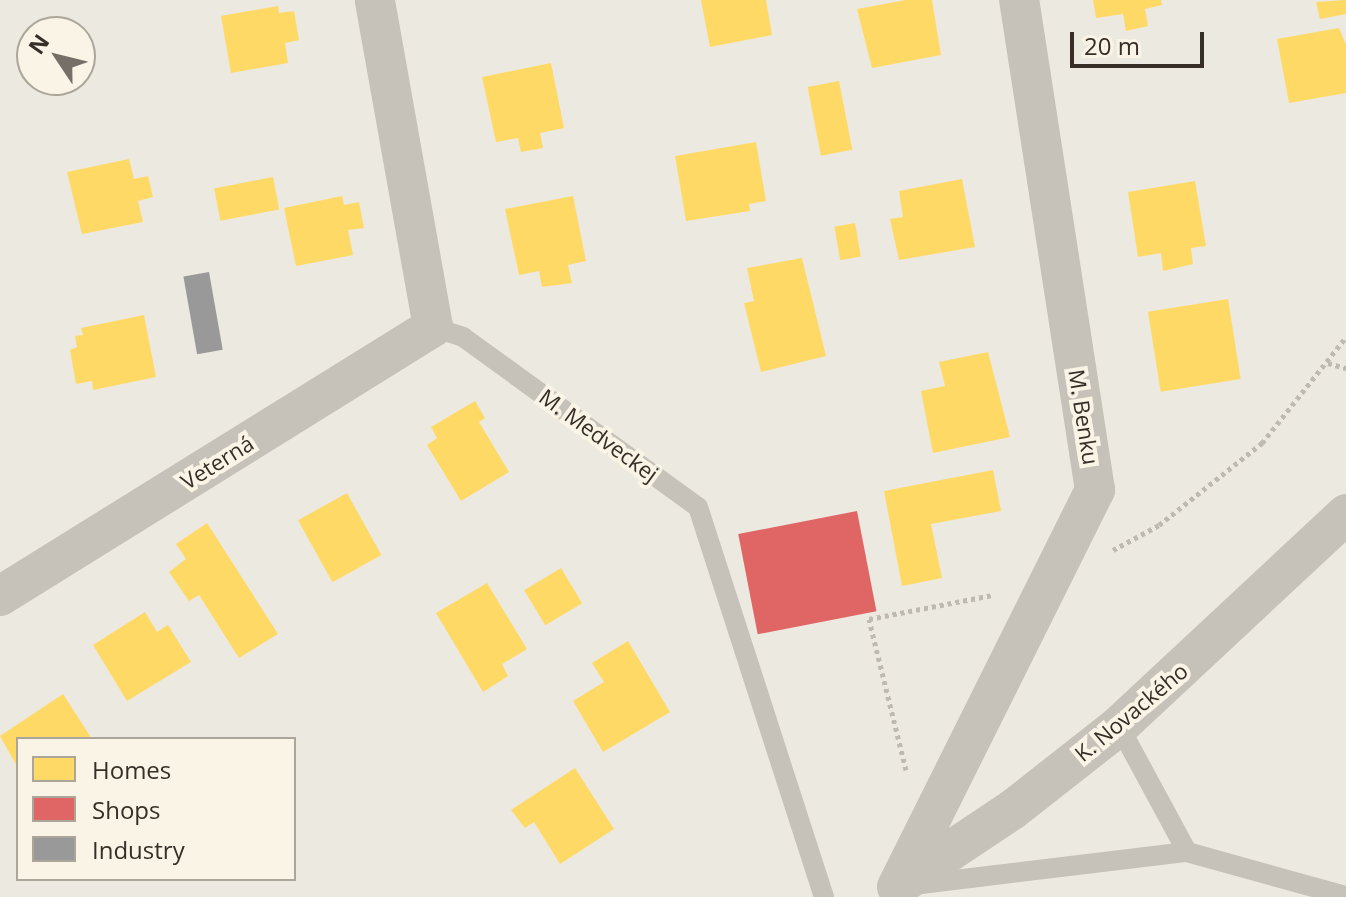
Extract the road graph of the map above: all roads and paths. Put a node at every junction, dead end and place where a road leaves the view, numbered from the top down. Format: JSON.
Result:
{"nodes":[{"id":1,"x":375,"y":0,"type":"edge"},
{"id":2,"x":1019,"y":0,"type":"edge"},
{"id":3,"x":433,"y":327,"type":"junction"},
{"id":4,"x":1328,"y":363,"type":"dead end"},
{"id":5,"x":1346,"y":368,"type":"edge"},
{"id":6,"x":1346,"y":514,"type":"edge"},
{"id":7,"x":0,"y":596,"type":"edge"},
{"id":8,"x":1119,"y":726,"type":"junction"},
{"id":9,"x":1187,"y":852,"type":"junction"},
{"id":10,"x":889,"y":892,"type":"edge"},
{"id":11,"x":1346,"y":896,"type":"edge"},
{"id":12,"x":824,"y":897,"type":"edge"}],
"edges":[{"from":1,"to":3,"type":"street"},
{"from":2,"to":10,"type":"street","name":"M. Benku"},
{"from":3,"to":7,"type":"street","name":"Veterná"},
{"from":3,"to":12,"type":"lane","name":"M. Medveckej"},
{"from":4,"to":5,"type":"path"},
{"from":6,"to":8,"type":"street","name":"K. Novackého"},
{"from":8,"to":9,"type":"lane"},
{"from":8,"to":10,"type":"street","name":"K. Novackého"},
{"from":9,"to":10,"type":"lane"},
{"from":9,"to":11,"type":"lane"}]}
